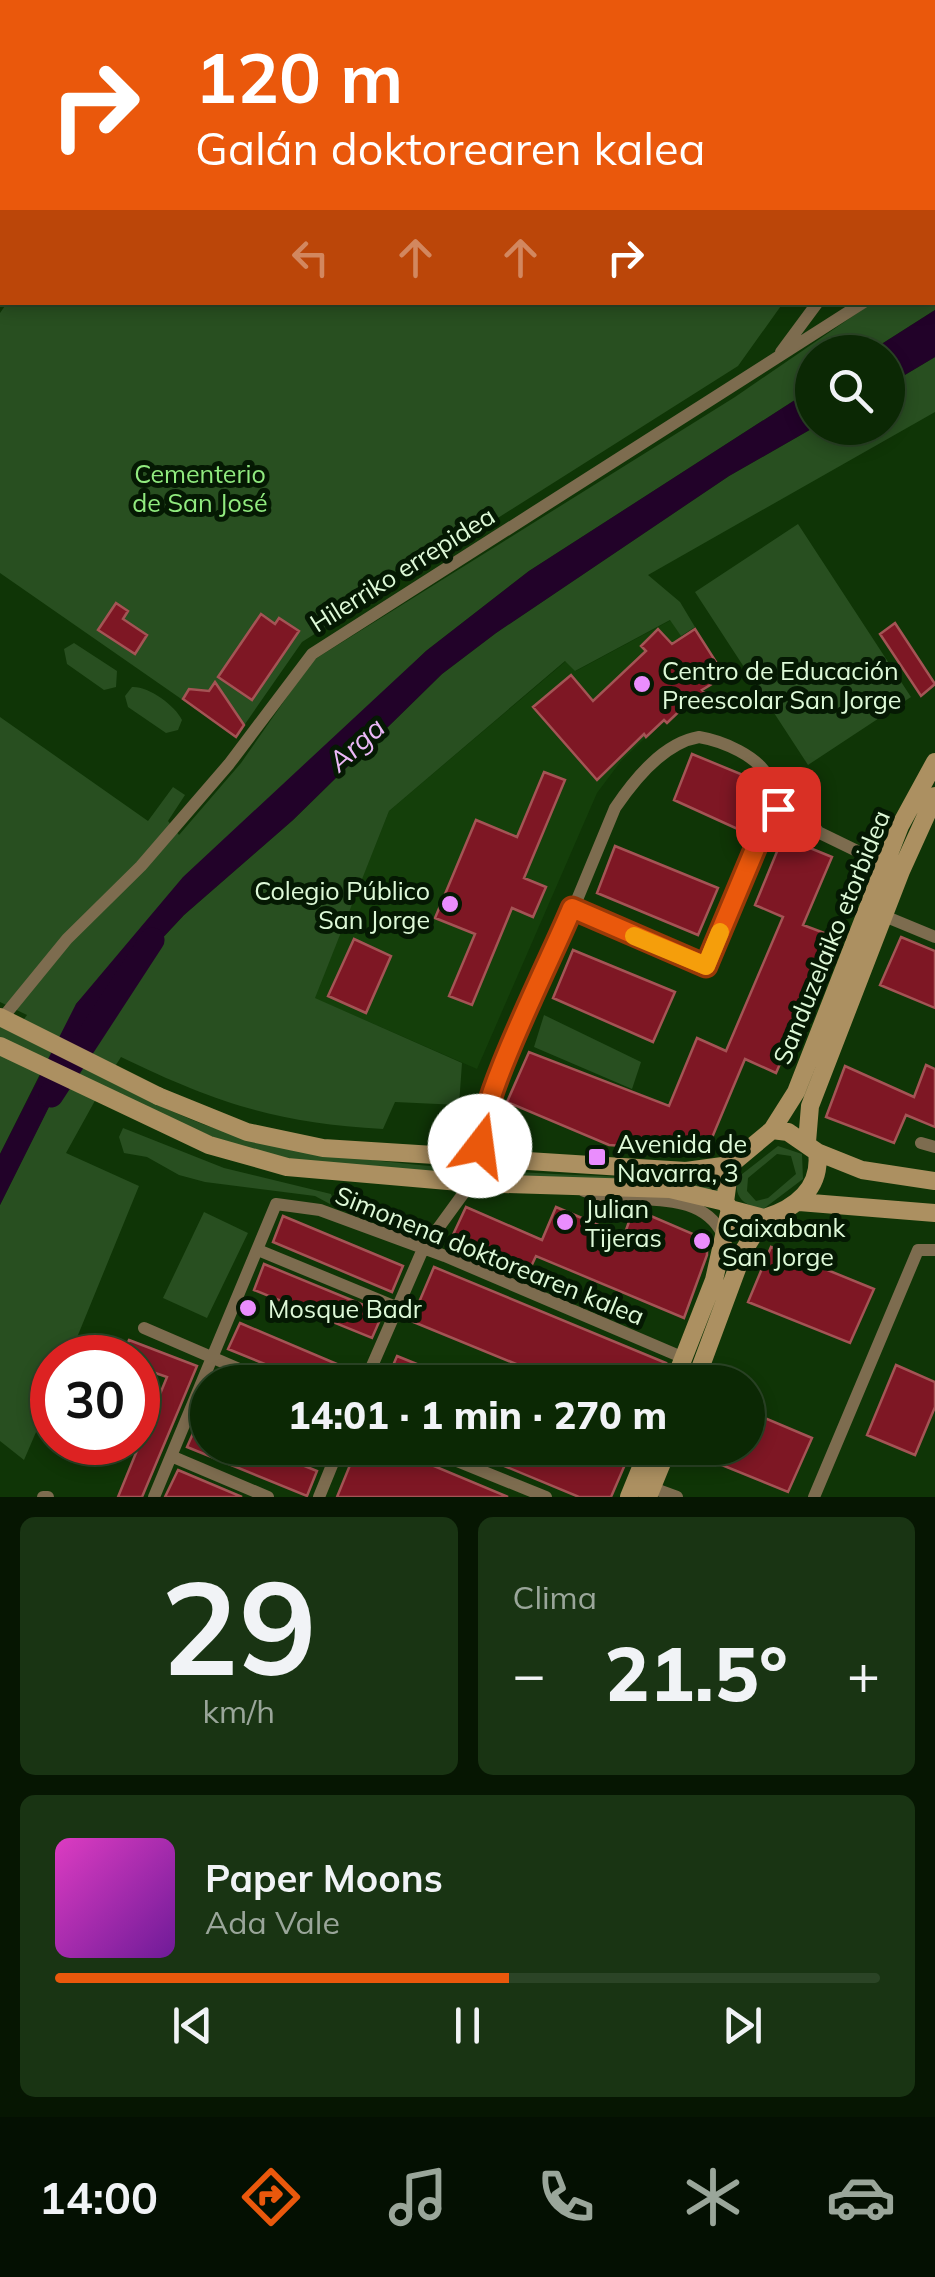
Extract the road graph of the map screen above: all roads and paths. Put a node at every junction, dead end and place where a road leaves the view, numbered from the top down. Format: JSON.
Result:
{"nodes":[{"id":1,"x":816,"y":305,"type":"edge"},
{"id":2,"x":860,"y":305,"type":"edge"},
{"id":3,"x":774,"y":362,"type":"junction"},
{"id":4,"x":935,"y":762,"type":"edge"},
{"id":5,"x":935,"y":796,"type":"edge"},
{"id":6,"x":778,"y":809,"type":"junction"},
{"id":7,"x":893,"y":868,"type":"junction"},
{"id":8,"x":572,"y":908,"type":"junction"},
{"id":9,"x":877,"y":913,"type":"junction"},
{"id":10,"x":935,"y":937,"type":"edge"},
{"id":11,"x":0,"y":1019,"type":"edge"},
{"id":12,"x":0,"y":1046,"type":"edge"},
{"id":13,"x":772,"y":1130,"type":"junction"},
{"id":14,"x":812,"y":1147,"type":"junction"},
{"id":15,"x":494,"y":1160,"type":"junction"},
{"id":16,"x":730,"y":1165,"type":"junction"},
{"id":17,"x":935,"y":1180,"type":"edge"},
{"id":18,"x":471,"y":1183,"type":"junction"},
{"id":19,"x":576,"y":1188,"type":"junction"},
{"id":20,"x":799,"y":1202,"type":"junction"},
{"id":21,"x":728,"y":1206,"type":"junction"},
{"id":22,"x":935,"y":1214,"type":"edge"},
{"id":23,"x":764,"y":1218,"type":"junction"},
{"id":24,"x":725,"y":1239,"type":"junction"},
{"id":25,"x":423,"y":1249,"type":"junction"},
{"id":26,"x":258,"y":1250,"type":"junction"},
{"id":27,"x":935,"y":1250,"type":"edge"},
{"id":28,"x":396,"y":1306,"type":"junction"},
{"id":29,"x":144,"y":1328,"type":"dead end"},
{"id":30,"x":684,"y":1358,"type":"junction"},
{"id":31,"x":213,"y":1359,"type":"junction"},
{"id":32,"x":228,"y":1365,"type":"edge"},
{"id":33,"x":372,"y":1365,"type":"edge"},
{"id":34,"x":681,"y":1365,"type":"edge"},
{"id":35,"x":701,"y":1365,"type":"edge"},
{"id":36,"x":171,"y":1456,"type":"junction"},
{"id":37,"x":332,"y":1465,"type":"edge"},
{"id":38,"x":467,"y":1465,"type":"edge"},
{"id":39,"x":646,"y":1465,"type":"edge"},
{"id":40,"x":657,"y":1465,"type":"edge"},
{"id":41,"x":641,"y":1491,"type":"edge"},
{"id":42,"x":154,"y":1497,"type":"edge"},
{"id":43,"x":268,"y":1497,"type":"edge"},
{"id":44,"x":320,"y":1497,"type":"edge"},
{"id":45,"x":546,"y":1497,"type":"edge"},
{"id":46,"x":677,"y":1497,"type":"edge"},
{"id":47,"x":814,"y":1497,"type":"edge"}],
"edges":[{"from":1,"to":3,"type":"street","name":"Hilerriko errepidea"},
{"from":2,"to":3,"type":"street","name":"Hilerriko errepidea"},
{"from":3,"to":11,"type":"street","name":"Hilerriko errepidea"},
{"from":4,"to":7,"type":"main road","name":"Sanduzelaiko etorbidea"},
{"from":5,"to":7,"type":"main road","name":"Sanduzelaiko etorbidea"},
{"from":6,"to":7,"type":"street"},
{"from":6,"to":8,"type":"street"},
{"from":6,"to":8,"type":"street"},
{"from":7,"to":9,"type":"main road","name":"Sanduzelaiko etorbidea"},
{"from":8,"to":15,"type":"street"},
{"from":9,"to":10,"type":"street"},
{"from":9,"to":13,"type":"main road","name":"Sanduzelaiko etorbidea"},
{"from":9,"to":14,"type":"main road","name":"Sanduzelaiko etorbidea"},
{"from":11,"to":15,"type":"main road","bridge":true},
{"from":12,"to":18,"type":"main road"},
{"from":13,"to":14,"type":"main road"},
{"from":13,"to":16,"type":"main road"},
{"from":14,"to":17,"type":"main road"},
{"from":14,"to":20,"type":"main road"},
{"from":15,"to":16,"type":"main road"},
{"from":16,"to":21,"type":"main road"},
{"from":18,"to":19,"type":"main road"},
{"from":18,"to":25,"type":"street"},
{"from":19,"to":21,"type":"main road"},
{"from":19,"to":24,"type":"street"},
{"from":20,"to":22,"type":"main road"},
{"from":20,"to":23,"type":"main road"},
{"from":21,"to":23,"type":"main road"},
{"from":21,"to":24,"type":"main road"},
{"from":23,"to":35,"type":"main road"},
{"from":24,"to":30,"type":"main road"},
{"from":25,"to":26,"type":"street","name":"Simonena doktorearen kalea"},
{"from":25,"to":28,"type":"street"},
{"from":25,"to":30,"type":"street","name":"Simonena doktorearen kalea"},
{"from":26,"to":28,"type":"street"},
{"from":26,"to":31,"type":"street"},
{"from":27,"to":47,"type":"street"},
{"from":28,"to":33,"type":"street"},
{"from":29,"to":31,"type":"street"},
{"from":30,"to":34,"type":"main road"},
{"from":31,"to":32,"type":"street"},
{"from":31,"to":36,"type":"street"},
{"from":36,"to":42,"type":"street"},
{"from":36,"to":43,"type":"street"},
{"from":37,"to":44,"type":"street"},
{"from":38,"to":45,"type":"street"},
{"from":39,"to":41,"type":"main road"},
{"from":40,"to":41,"type":"main road"},
{"from":41,"to":46,"type":"street"}]}
